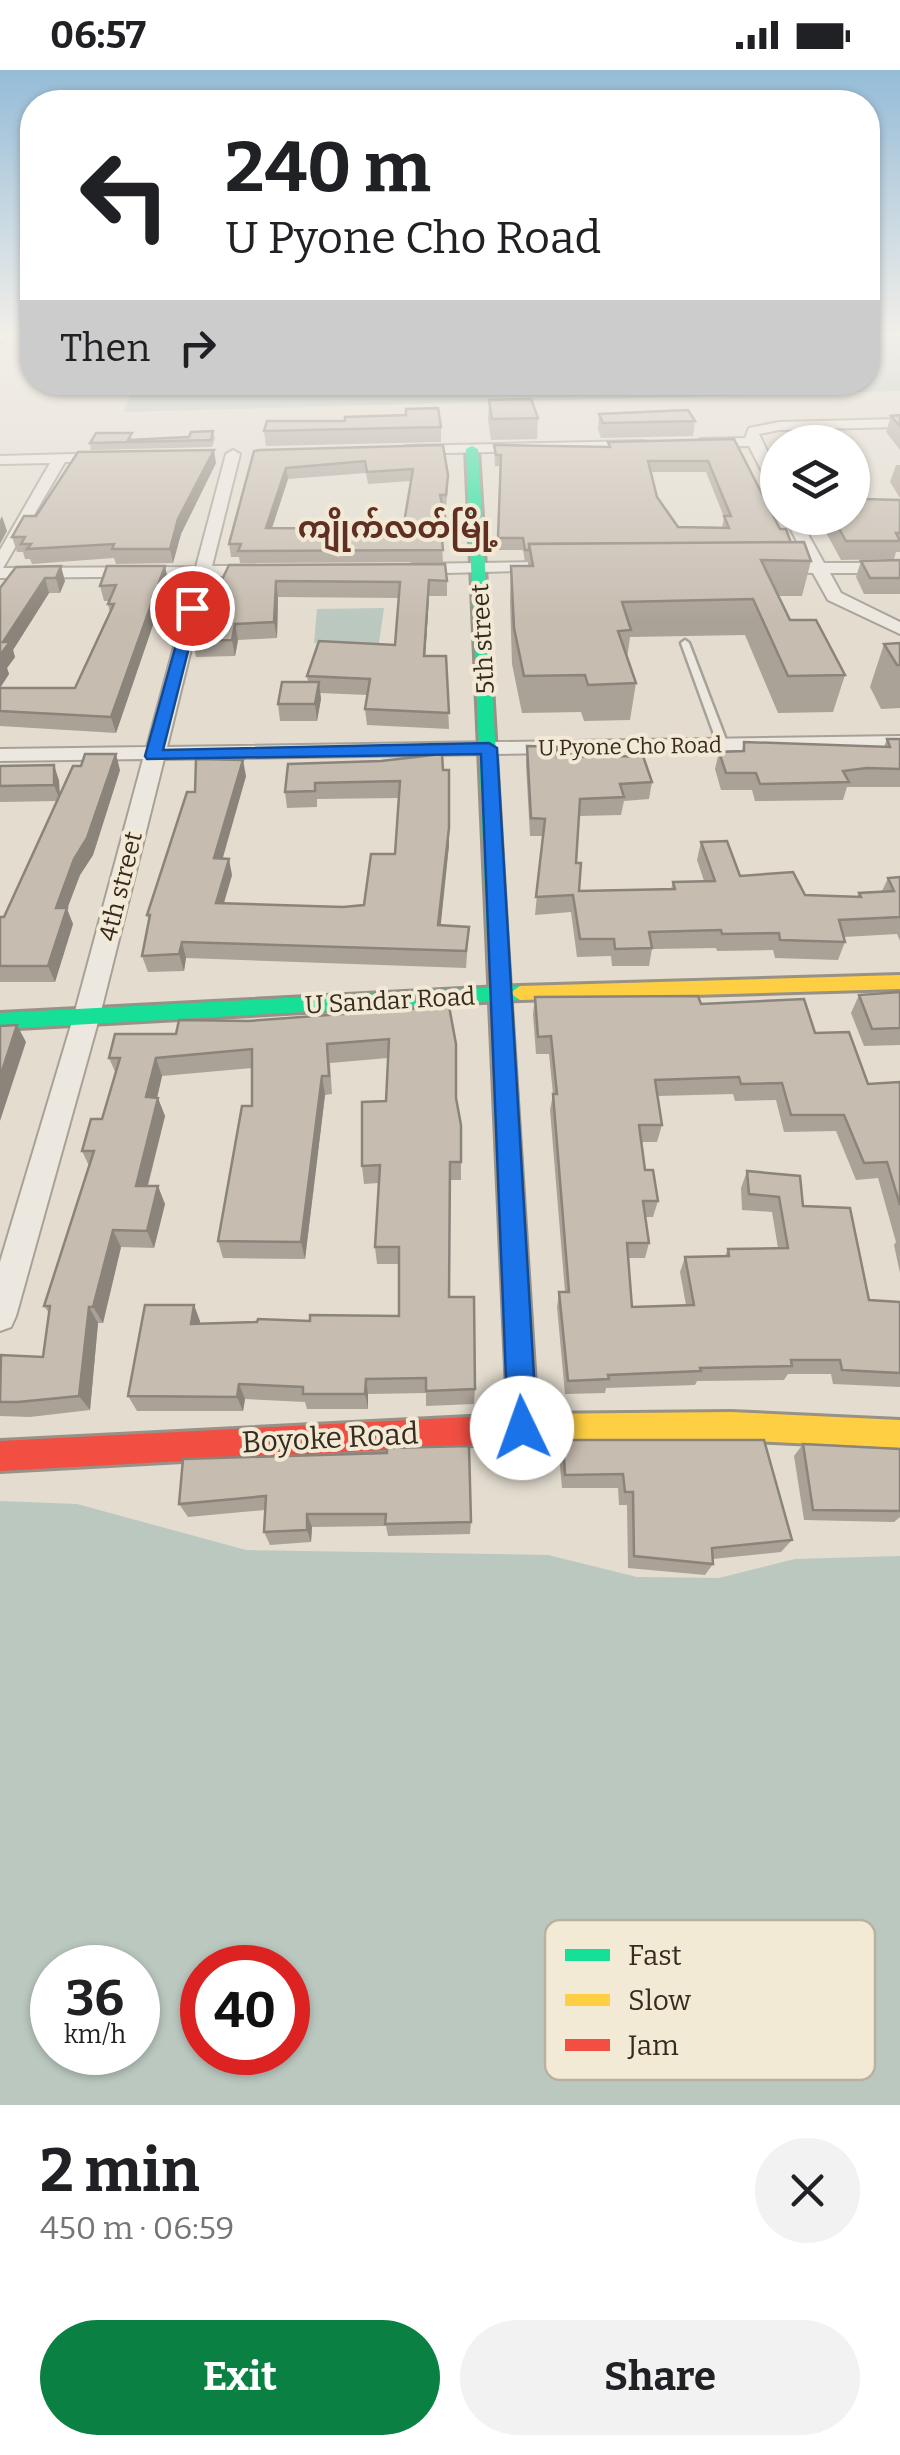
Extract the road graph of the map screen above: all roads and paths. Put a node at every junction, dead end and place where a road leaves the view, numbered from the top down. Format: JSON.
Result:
{"nodes":[{"id":1,"x":754,"y":432,"type":"edge"},
{"id":2,"x":754,"y":442,"type":"junction"},
{"id":3,"x":660,"y":444,"type":"edge"},
{"id":4,"x":679,"y":444,"type":"edge"},
{"id":5,"x":472,"y":449,"type":"junction"},
{"id":6,"x":392,"y":451,"type":"edge"},
{"id":7,"x":233,"y":454,"type":"dead end"},
{"id":8,"x":760,"y":454,"type":"edge"},
{"id":9,"x":118,"y":457,"type":"edge"},
{"id":10,"x":60,"y":458,"type":"junction"},
{"id":11,"x":0,"y":460,"type":"edge"},
{"id":12,"x":800,"y":535,"type":"edge"},
{"id":13,"x":0,"y":564,"type":"edge"},
{"id":14,"x":564,"y":567,"type":"edge"},
{"id":15,"x":758,"y":568,"type":"edge"},
{"id":16,"x":817,"y":568,"type":"junction"},
{"id":17,"x":900,"y":568,"type":"edge"},
{"id":18,"x":400,"y":569,"type":"edge"},
{"id":19,"x":281,"y":570,"type":"edge"},
{"id":20,"x":478,"y":570,"type":"junction"},
{"id":21,"x":202,"y":571,"type":"junction"},
{"id":22,"x":0,"y":572,"type":"edge"},
{"id":23,"x":900,"y":629,"type":"edge"},
{"id":24,"x":685,"y":643,"type":"dead end"},
{"id":25,"x":900,"y":742,"type":"edge"},
{"id":26,"x":723,"y":745,"type":"junction"},
{"id":27,"x":489,"y":748,"type":"junction"},
{"id":28,"x":0,"y":756,"type":"edge"},
{"id":29,"x":153,"y":756,"type":"junction"},
{"id":30,"x":900,"y":982,"type":"edge"},
{"id":31,"x":502,"y":994,"type":"junction"},
{"id":32,"x":87,"y":1016,"type":"junction"},
{"id":33,"x":0,"y":1021,"type":"edge"},
{"id":34,"x":0,"y":1316,"type":"edge"},
{"id":35,"x":522,"y":1428,"type":"junction"},
{"id":36,"x":900,"y":1434,"type":"edge"},
{"id":37,"x":0,"y":1456,"type":"edge"}],
"edges":[{"from":1,"to":2,"type":"street"},
{"from":2,"to":4,"type":"street"},
{"from":2,"to":8,"type":"street"},
{"from":3,"to":5,"type":"street"},
{"from":5,"to":6,"type":"street"},
{"from":5,"to":20,"type":"street","name":"5th street"},
{"from":7,"to":21,"type":"street","name":"4th street"},
{"from":9,"to":10,"type":"street"},
{"from":10,"to":11,"type":"street"},
{"from":10,"to":13,"type":"street"},
{"from":12,"to":16,"type":"street"},
{"from":14,"to":20,"type":"street"},
{"from":15,"to":16,"type":"street"},
{"from":16,"to":17,"type":"street"},
{"from":16,"to":23,"type":"street"},
{"from":18,"to":20,"type":"street"},
{"from":19,"to":21,"type":"street"},
{"from":20,"to":27,"type":"street","name":"5th street"},
{"from":21,"to":22,"type":"street"},
{"from":21,"to":29,"type":"street","name":"4th street"},
{"from":24,"to":26,"type":"lane"},
{"from":25,"to":26,"type":"street","name":"U Pyone Cho Road"},
{"from":26,"to":27,"type":"street","name":"U Pyone Cho Road"},
{"from":27,"to":29,"type":"street","name":"U Pyone Cho Road"},
{"from":27,"to":31,"type":"street","name":"5th street"},
{"from":28,"to":29,"type":"street","name":"U Pyone Cho Road"},
{"from":29,"to":32,"type":"street","name":"4th street"},
{"from":30,"to":31,"type":"street","name":"U Sandar Road"},
{"from":31,"to":32,"type":"street","name":"U Sandar Road"},
{"from":31,"to":35,"type":"street","name":"5th street"},
{"from":32,"to":33,"type":"street","name":"U Sandar Road"},
{"from":32,"to":34,"type":"street","name":"4th street"},
{"from":35,"to":36,"type":"street","name":"Boyoke Road"},
{"from":35,"to":37,"type":"street","name":"Boyoke Road"}]}
